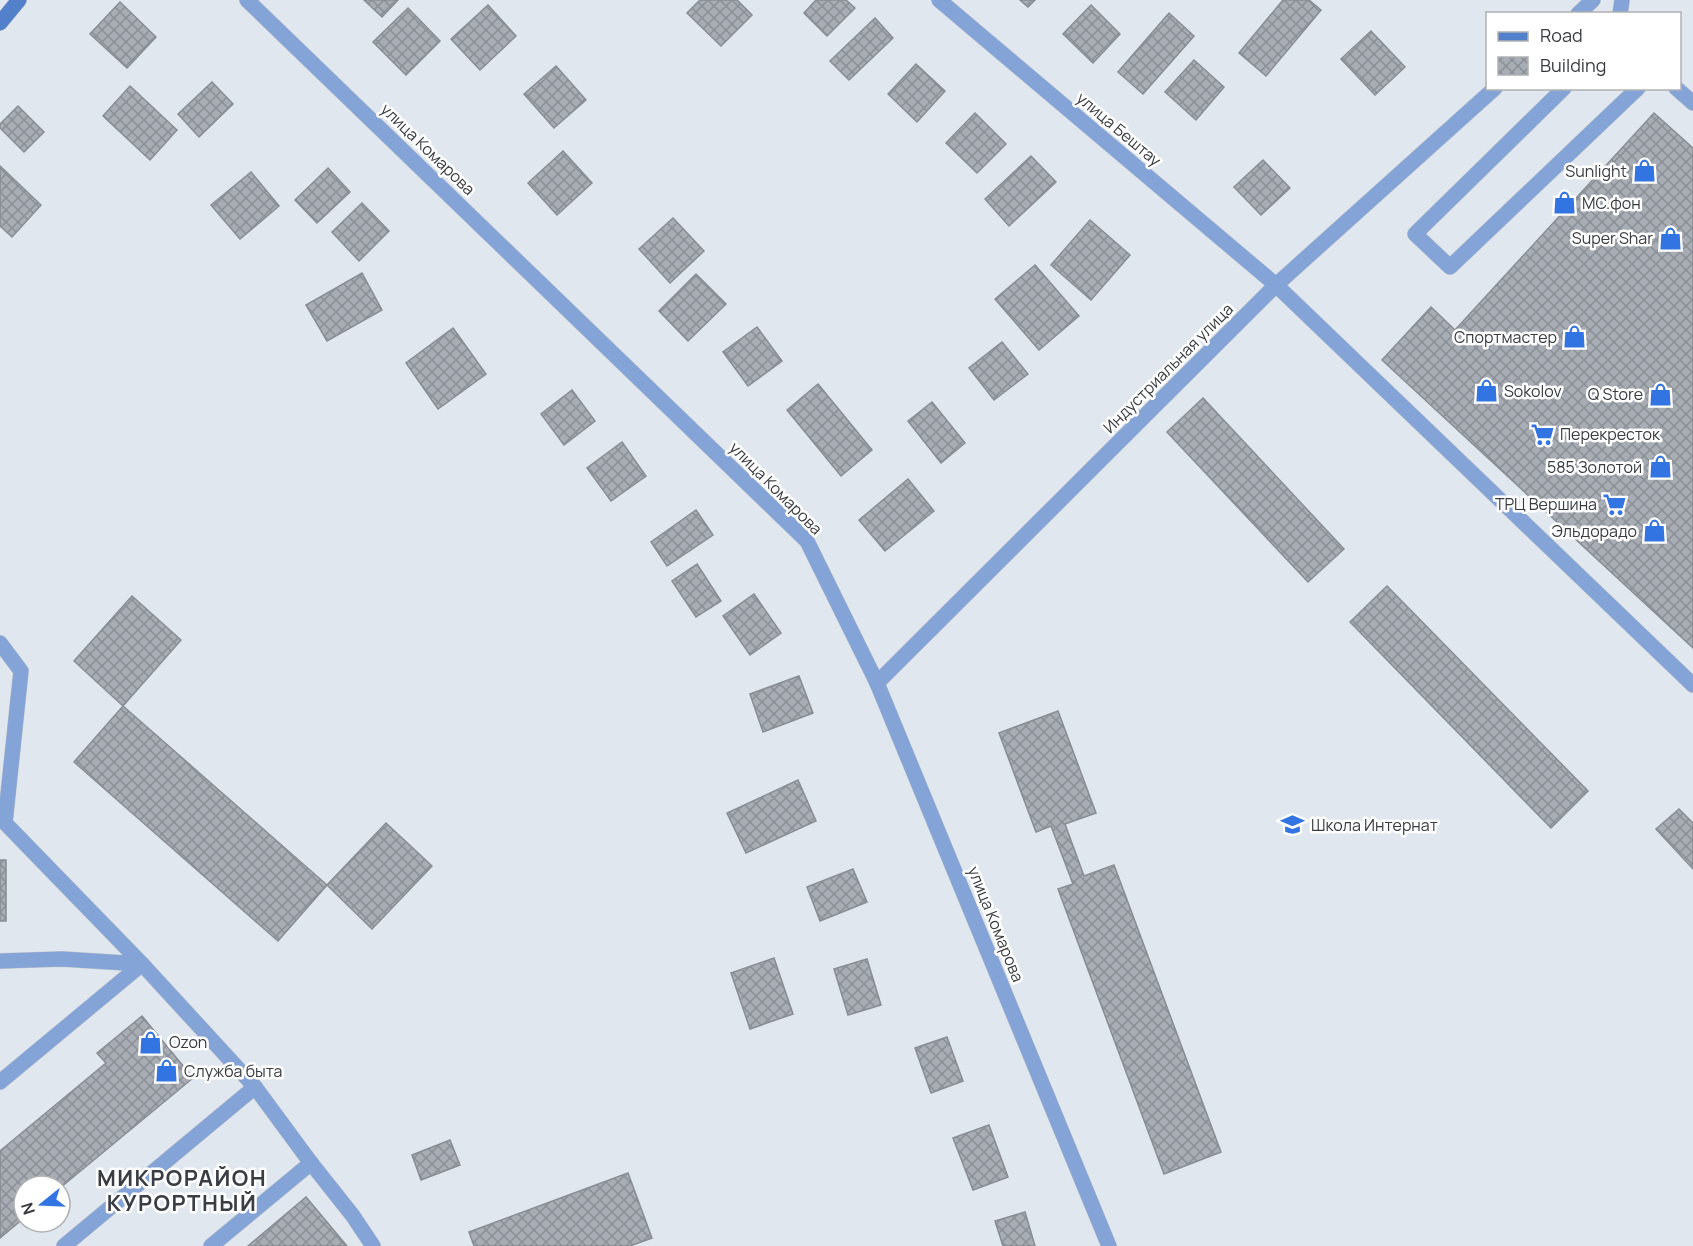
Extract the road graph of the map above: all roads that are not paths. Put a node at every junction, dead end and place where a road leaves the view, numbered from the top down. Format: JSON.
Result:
{"nodes":[{"id":1,"x":20,"y":0,"type":"edge"},
{"id":2,"x":247,"y":0,"type":"edge"},
{"id":3,"x":939,"y":0,"type":"edge"},
{"id":4,"x":1593,"y":0,"type":"edge"},
{"id":5,"x":1580,"y":12,"type":"edge"},
{"id":6,"x":0,"y":23,"type":"edge"},
{"id":7,"x":1493,"y":90,"type":"edge"},
{"id":8,"x":1562,"y":90,"type":"edge"},
{"id":9,"x":1636,"y":90,"type":"edge"},
{"id":10,"x":1678,"y":90,"type":"edge"},
{"id":11,"x":1693,"y":103,"type":"edge"},
{"id":12,"x":1276,"y":285,"type":"junction"},
{"id":13,"x":0,"y":643,"type":"edge"},
{"id":14,"x":877,"y":683,"type":"junction"},
{"id":15,"x":1693,"y":685,"type":"edge"},
{"id":16,"x":0,"y":961,"type":"edge"},
{"id":17,"x":142,"y":964,"type":"junction"},
{"id":18,"x":0,"y":1082,"type":"edge"},
{"id":19,"x":255,"y":1087,"type":"junction"},
{"id":20,"x":311,"y":1162,"type":"junction"},
{"id":21,"x":64,"y":1246,"type":"edge"},
{"id":22,"x":211,"y":1246,"type":"edge"},
{"id":23,"x":373,"y":1246,"type":"edge"},
{"id":24,"x":1109,"y":1246,"type":"edge"}],
"edges":[{"from":1,"to":6,"type":"main road"},
{"from":2,"to":14,"type":"street","name":"улица Комарова"},
{"from":3,"to":12,"type":"street","name":"улица Бештау"},
{"from":4,"to":5,"type":"street"},
{"from":7,"to":12,"type":"street","name":"Индустриальная улица"},
{"from":8,"to":9,"type":"street"},
{"from":10,"to":11,"type":"street"},
{"from":12,"to":14,"type":"street","name":"Индустриальная улица"},
{"from":12,"to":15,"type":"street","name":"улица Бештау"},
{"from":13,"to":17,"type":"street"},
{"from":14,"to":24,"type":"street","name":"улица Комарова"},
{"from":16,"to":17,"type":"street"},
{"from":17,"to":18,"type":"street"},
{"from":17,"to":19,"type":"street"},
{"from":19,"to":20,"type":"street"},
{"from":19,"to":21,"type":"street"},
{"from":20,"to":22,"type":"street"},
{"from":20,"to":23,"type":"street"}]}
